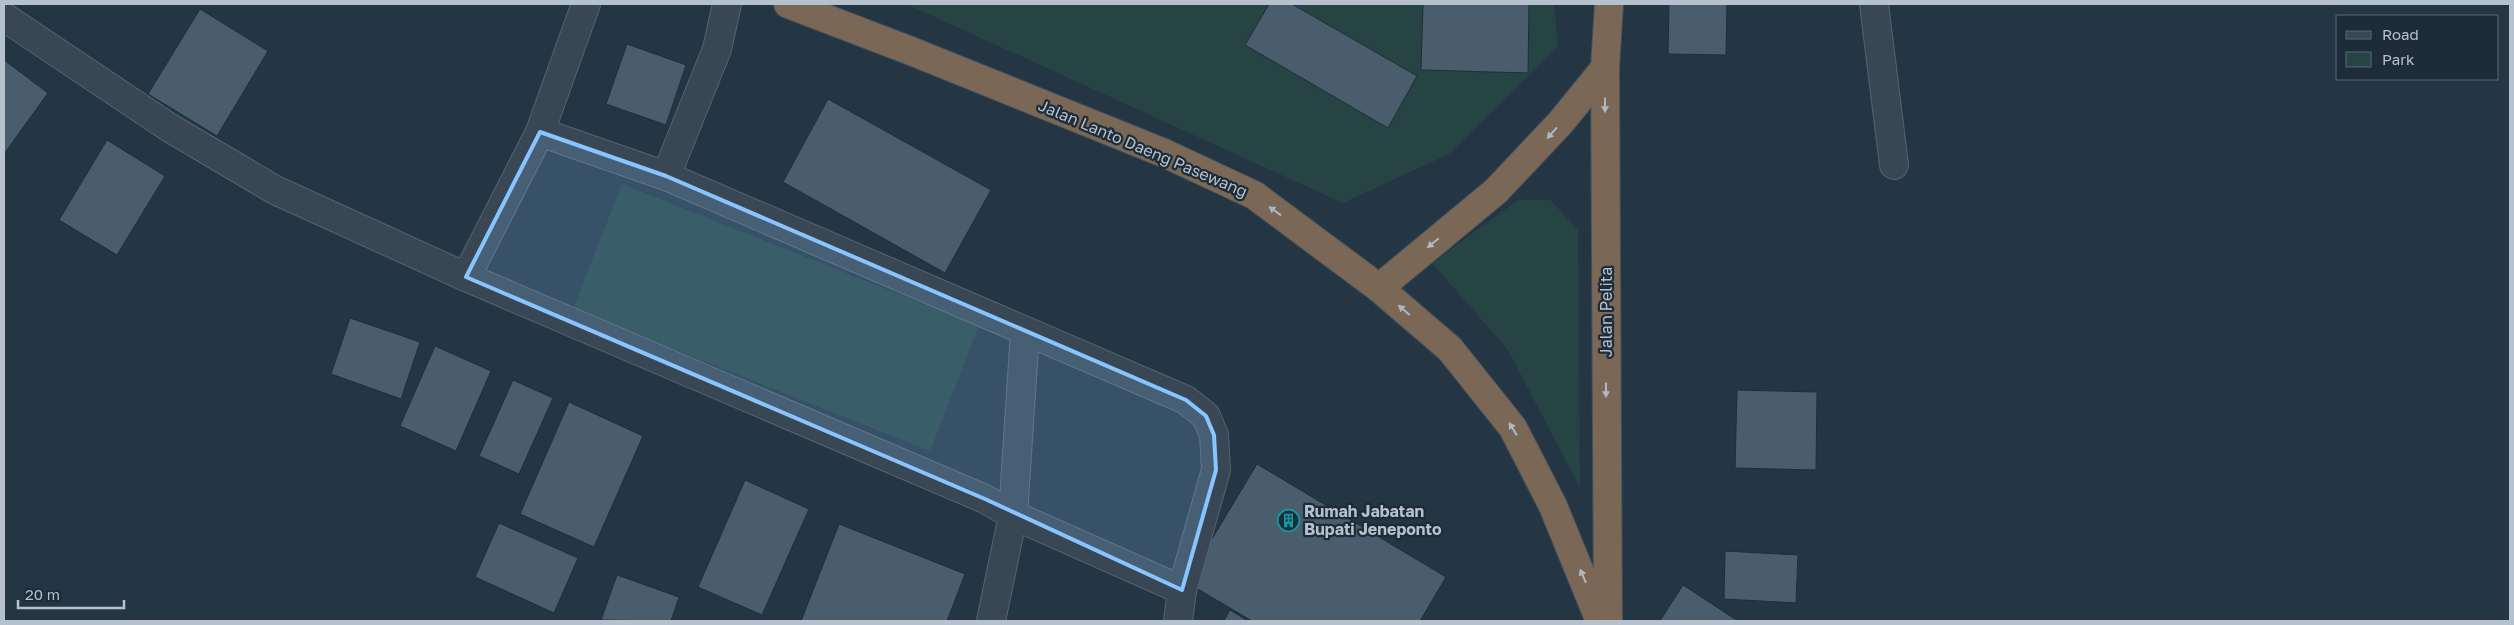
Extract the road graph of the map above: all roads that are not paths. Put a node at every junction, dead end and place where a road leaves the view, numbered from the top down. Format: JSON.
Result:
{"nodes":[{"id":1,"x":586,"y":4,"type":"edge"},
{"id":2,"x":727,"y":4,"type":"edge"},
{"id":3,"x":788,"y":4,"type":"edge"},
{"id":4,"x":1609,"y":4,"type":"edge"},
{"id":5,"x":1874,"y":4,"type":"edge"},
{"id":6,"x":4,"y":17,"type":"edge"},
{"id":7,"x":1605,"y":68,"type":"junction"},
{"id":8,"x":540,"y":132,"type":"junction"},
{"id":9,"x":1894,"y":165,"type":"dead end"},
{"id":10,"x":666,"y":176,"type":"junction"},
{"id":11,"x":466,"y":277,"type":"junction"},
{"id":12,"x":1379,"y":288,"type":"junction"},
{"id":13,"x":1025,"y":332,"type":"junction"},
{"id":14,"x":1013,"y":515,"type":"junction"},
{"id":15,"x":1182,"y":590,"type":"junction"},
{"id":16,"x":991,"y":621,"type":"edge"},
{"id":17,"x":1178,"y":621,"type":"edge"},
{"id":18,"x":1600,"y":621,"type":"edge"},
{"id":19,"x":1608,"y":621,"type":"edge"}],
"edges":[{"from":1,"to":8,"type":"street"},
{"from":2,"to":10,"type":"street"},
{"from":12,"to":3,"type":"highway","name":"Jalan Lanto Daeng Pasewang","one_way":true},
{"from":4,"to":7,"type":"highway","name":"Jalan Pelita"},
{"from":5,"to":9,"type":"street"},
{"from":6,"to":11,"type":"street"},
{"from":7,"to":12,"type":"highway","one_way":true},
{"from":7,"to":19,"type":"highway","name":"Jalan Pelita","one_way":true},
{"from":8,"to":10,"type":"street"},
{"from":8,"to":11,"type":"street"},
{"from":10,"to":13,"type":"street"},
{"from":11,"to":14,"type":"street"},
{"from":18,"to":12,"type":"highway","name":"Jalan Lanto Daeng Pasewang","one_way":true},
{"from":13,"to":14,"type":"street"},
{"from":13,"to":15,"type":"street"},
{"from":14,"to":15,"type":"street"},
{"from":14,"to":16,"type":"street"},
{"from":15,"to":17,"type":"street"}]}
